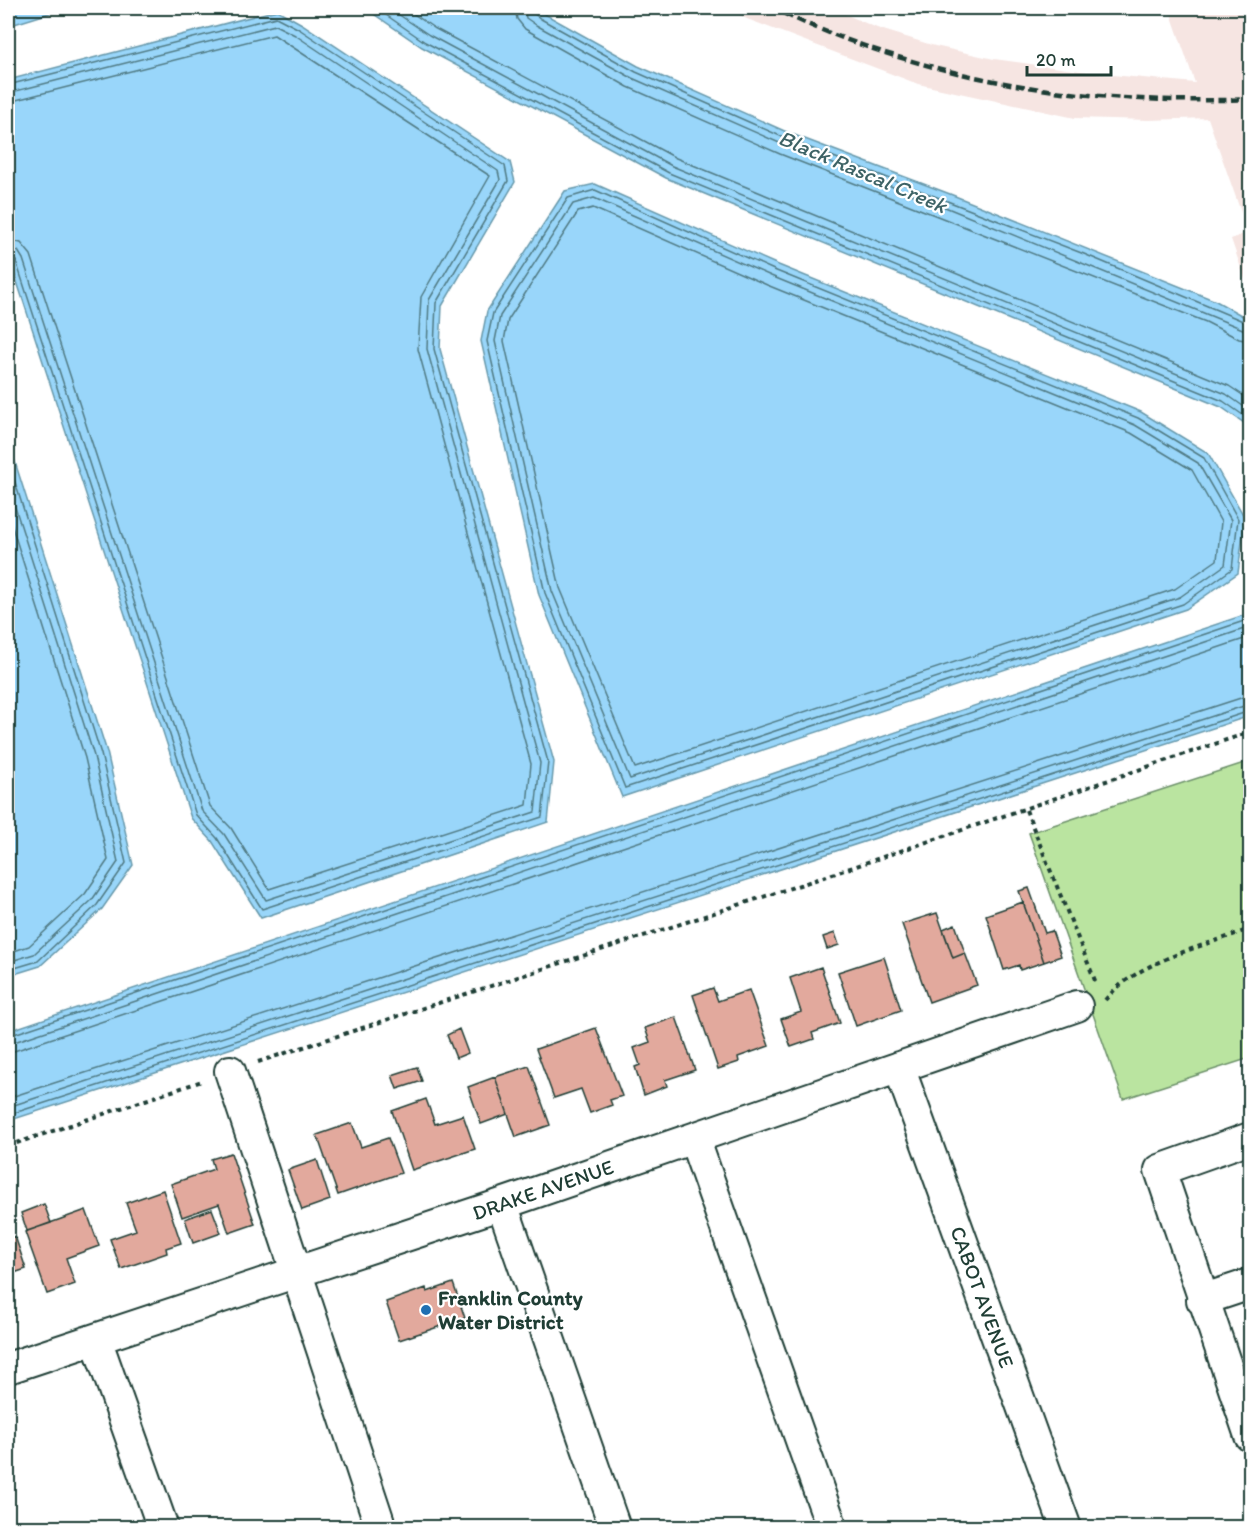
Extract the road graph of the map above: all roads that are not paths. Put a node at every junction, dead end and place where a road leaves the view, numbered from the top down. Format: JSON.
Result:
{"nodes":[{"id":1,"x":1091,"y":1003,"type":"road end"},
{"id":2,"x":899,"y":1067,"type":"junction"},
{"id":3,"x":230,"y":1071,"type":"road end"},
{"id":4,"x":1251,"y":1137,"type":"edge"},
{"id":5,"x":694,"y":1138,"type":"junction"},
{"id":6,"x":502,"y":1204,"type":"junction"},
{"id":7,"x":295,"y":1273,"type":"junction"},
{"id":8,"x":1251,"y":1284,"type":"edge"},
{"id":9,"x":1202,"y":1300,"type":"junction"},
{"id":10,"x":96,"y":1339,"type":"junction"},
{"id":11,"x":8,"y":1368,"type":"edge"},
{"id":12,"x":1251,"y":1436,"type":"edge"},
{"id":13,"x":163,"y":1527,"type":"edge"},
{"id":14,"x":381,"y":1527,"type":"edge"},
{"id":15,"x":615,"y":1527,"type":"edge"},
{"id":16,"x":832,"y":1527,"type":"edge"},
{"id":17,"x":1066,"y":1527,"type":"edge"}],
"edges":[{"from":1,"to":2,"type":"street","name":"DRAKE AVENUE"},
{"from":2,"to":5,"type":"street","name":"DRAKE AVENUE"},
{"from":2,"to":17,"type":"street","name":"CABOT AVENUE"},
{"from":3,"to":7,"type":"street"},
{"from":4,"to":9,"type":"street"},
{"from":5,"to":6,"type":"street","name":"DRAKE AVENUE"},
{"from":5,"to":16,"type":"street"},
{"from":6,"to":7,"type":"street","name":"DRAKE AVENUE"},
{"from":6,"to":15,"type":"street"},
{"from":7,"to":10,"type":"street","name":"DRAKE AVENUE"},
{"from":7,"to":14,"type":"street"},
{"from":8,"to":9,"type":"street"},
{"from":9,"to":12,"type":"street"},
{"from":10,"to":11,"type":"street","name":"DRAKE AVENUE"},
{"from":10,"to":13,"type":"street"}]}
